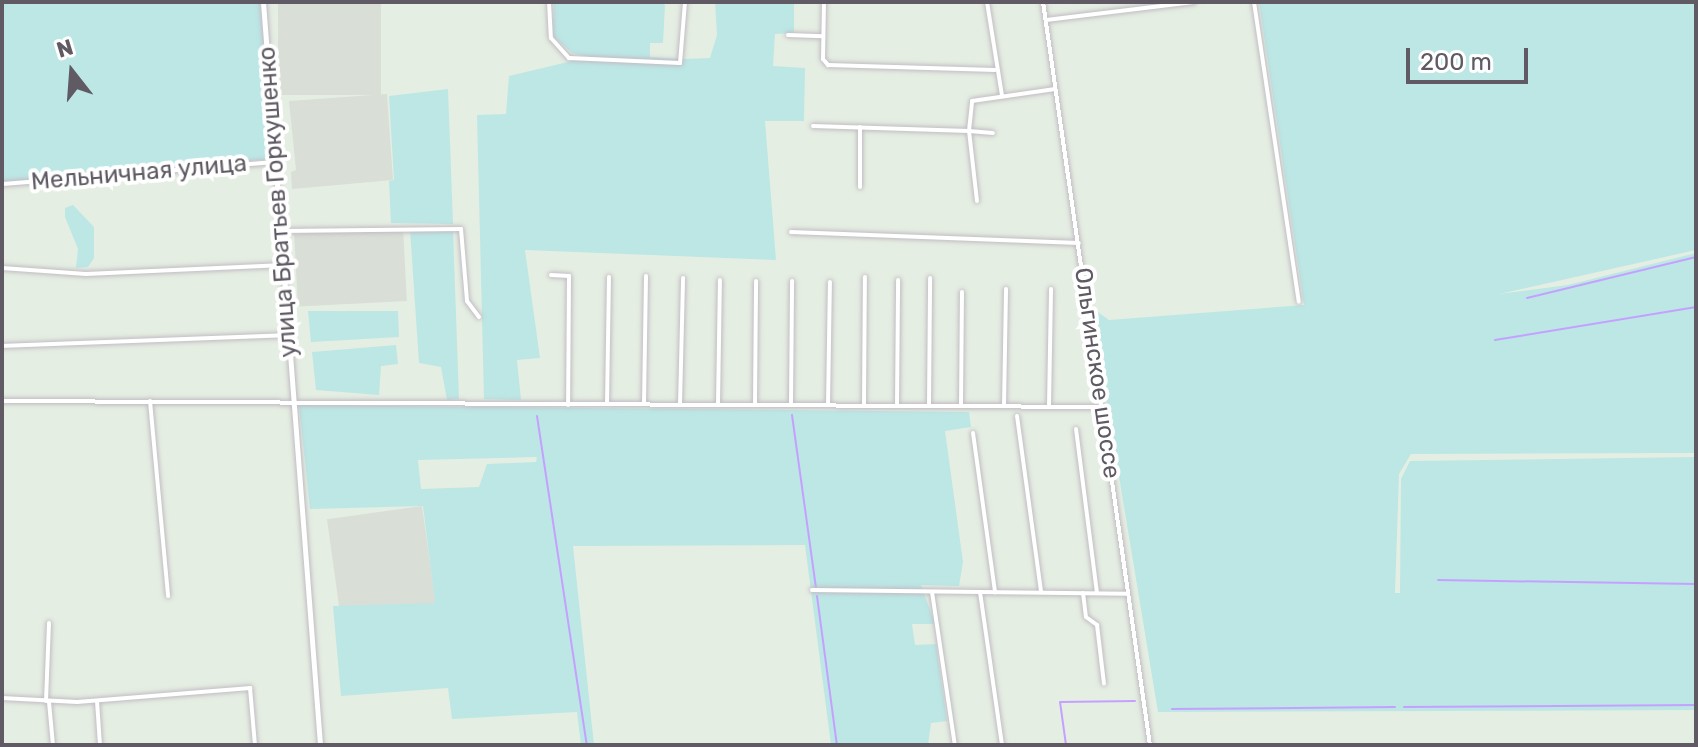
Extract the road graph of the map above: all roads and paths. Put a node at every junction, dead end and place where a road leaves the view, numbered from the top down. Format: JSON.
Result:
{"nodes":[{"id":1,"x":263,"y":2,"type":"edge"},
{"id":2,"x":549,"y":2,"type":"edge"},
{"id":3,"x":685,"y":2,"type":"edge"},
{"id":4,"x":824,"y":2,"type":"edge"},
{"id":5,"x":987,"y":2,"type":"edge"},
{"id":6,"x":1043,"y":2,"type":"edge"},
{"id":7,"x":1194,"y":2,"type":"edge"},
{"id":8,"x":1254,"y":2,"type":"edge"},
{"id":9,"x":1045,"y":20,"type":"junction"},
{"id":10,"x":788,"y":35,"type":"dead end"},
{"id":11,"x":823,"y":36,"type":"junction"},
{"id":12,"x":995,"y":70,"type":"junction"},
{"id":13,"x":1055,"y":89,"type":"junction"},
{"id":14,"x":1002,"y":96,"type":"junction"},
{"id":15,"x":813,"y":126,"type":"dead end"},
{"id":16,"x":860,"y":127,"type":"junction"},
{"id":17,"x":969,"y":131,"type":"junction"},
{"id":18,"x":993,"y":133,"type":"dead end"},
{"id":19,"x":276,"y":162,"type":"junction"},
{"id":20,"x":2,"y":184,"type":"edge"},
{"id":21,"x":860,"y":187,"type":"dead end"},
{"id":22,"x":977,"y":201,"type":"dead end"},
{"id":23,"x":281,"y":231,"type":"junction"},
{"id":24,"x":791,"y":232,"type":"dead end"},
{"id":25,"x":1079,"y":243,"type":"junction"},
{"id":26,"x":284,"y":265,"type":"junction"},
{"id":27,"x":2,"y":268,"type":"edge"},
{"id":28,"x":551,"y":275,"type":"dead end"},
{"id":29,"x":646,"y":276,"type":"dead end"},
{"id":30,"x":609,"y":277,"type":"dead end"},
{"id":31,"x":865,"y":277,"type":"dead end"},
{"id":32,"x":683,"y":278,"type":"dead end"},
{"id":33,"x":930,"y":278,"type":"dead end"},
{"id":34,"x":720,"y":280,"type":"dead end"},
{"id":35,"x":898,"y":280,"type":"dead end"},
{"id":36,"x":756,"y":281,"type":"dead end"},
{"id":37,"x":792,"y":281,"type":"dead end"},
{"id":38,"x":830,"y":282,"type":"dead end"},
{"id":39,"x":1006,"y":289,"type":"dead end"},
{"id":40,"x":1051,"y":289,"type":"dead end"},
{"id":41,"x":962,"y":292,"type":"dead end"},
{"id":42,"x":1299,"y":302,"type":"dead end"},
{"id":43,"x":479,"y":317,"type":"dead end"},
{"id":44,"x":289,"y":335,"type":"junction"},
{"id":45,"x":2,"y":346,"type":"edge"},
{"id":46,"x":2,"y":401,"type":"edge"},
{"id":47,"x":150,"y":401,"type":"junction"},
{"id":48,"x":294,"y":403,"type":"junction"},
{"id":49,"x":607,"y":404,"type":"junction"},
{"id":50,"x":644,"y":404,"type":"junction"},
{"id":51,"x":680,"y":404,"type":"junction"},
{"id":52,"x":718,"y":404,"type":"junction"},
{"id":53,"x":755,"y":404,"type":"junction"},
{"id":54,"x":791,"y":404,"type":"junction"},
{"id":55,"x":568,"y":405,"type":"junction"},
{"id":56,"x":828,"y":405,"type":"junction"},
{"id":57,"x":864,"y":405,"type":"junction"},
{"id":58,"x":897,"y":405,"type":"junction"},
{"id":59,"x":929,"y":405,"type":"junction"},
{"id":60,"x":961,"y":406,"type":"junction"},
{"id":61,"x":1004,"y":406,"type":"junction"},
{"id":62,"x":1049,"y":406,"type":"junction"},
{"id":63,"x":1102,"y":407,"type":"junction"},
{"id":64,"x":1017,"y":416,"type":"dead end"},
{"id":65,"x":1076,"y":429,"type":"dead end"},
{"id":66,"x":973,"y":433,"type":"dead end"},
{"id":67,"x":812,"y":590,"type":"dead end"},
{"id":68,"x":932,"y":592,"type":"junction"},
{"id":69,"x":980,"y":592,"type":"junction"},
{"id":70,"x":995,"y":592,"type":"junction"},
{"id":71,"x":1041,"y":593,"type":"junction"},
{"id":72,"x":1083,"y":593,"type":"junction"},
{"id":73,"x":1097,"y":593,"type":"junction"},
{"id":74,"x":1128,"y":594,"type":"junction"},
{"id":75,"x":168,"y":596,"type":"dead end"},
{"id":76,"x":49,"y":623,"type":"dead end"},
{"id":77,"x":1104,"y":684,"type":"dead end"},
{"id":78,"x":2,"y":698,"type":"edge"},
{"id":79,"x":47,"y":701,"type":"junction"},
{"id":80,"x":97,"y":701,"type":"junction"},
{"id":81,"x":53,"y":745,"type":"edge"},
{"id":82,"x":100,"y":745,"type":"edge"},
{"id":83,"x":255,"y":745,"type":"edge"},
{"id":84,"x":320,"y":745,"type":"edge"},
{"id":85,"x":955,"y":745,"type":"edge"},
{"id":86,"x":1002,"y":745,"type":"edge"},
{"id":87,"x":1150,"y":745,"type":"edge"}],
"edges":[{"from":1,"to":19,"type":"street","name":"улица Братьев Горкушенко"},
{"from":2,"to":3,"type":"street"},
{"from":4,"to":11,"type":"street"},
{"from":5,"to":12,"type":"street"},
{"from":6,"to":9,"type":"street","name":"Ольгинское шоссе"},
{"from":7,"to":9,"type":"street"},
{"from":8,"to":42,"type":"street"},
{"from":9,"to":13,"type":"street","name":"Ольгинское шоссе"},
{"from":10,"to":11,"type":"street"},
{"from":11,"to":12,"type":"street"},
{"from":12,"to":14,"type":"street"},
{"from":13,"to":14,"type":"street"},
{"from":13,"to":25,"type":"street","name":"Ольгинское шоссе"},
{"from":14,"to":17,"type":"street"},
{"from":15,"to":16,"type":"street"},
{"from":16,"to":17,"type":"street"},
{"from":16,"to":21,"type":"street"},
{"from":17,"to":18,"type":"street"},
{"from":17,"to":22,"type":"street"},
{"from":19,"to":20,"type":"street","name":"Мельничная улица"},
{"from":19,"to":23,"type":"street","name":"улица Братьев Горкушенко"},
{"from":23,"to":26,"type":"street","name":"улица Братьев Горкушенко"},
{"from":23,"to":43,"type":"street"},
{"from":24,"to":25,"type":"street"},
{"from":25,"to":63,"type":"street","name":"Ольгинское шоссе"},
{"from":26,"to":27,"type":"street"},
{"from":26,"to":44,"type":"street","name":"улица Братьев Горкушенко"},
{"from":28,"to":55,"type":"street"},
{"from":29,"to":50,"type":"street"},
{"from":30,"to":49,"type":"street"},
{"from":31,"to":57,"type":"street"},
{"from":32,"to":51,"type":"street"},
{"from":33,"to":59,"type":"street"},
{"from":34,"to":52,"type":"street"},
{"from":35,"to":58,"type":"street"},
{"from":36,"to":53,"type":"street"},
{"from":37,"to":54,"type":"street"},
{"from":38,"to":56,"type":"street"},
{"from":39,"to":61,"type":"street"},
{"from":40,"to":62,"type":"street"},
{"from":41,"to":60,"type":"street"},
{"from":44,"to":45,"type":"street"},
{"from":44,"to":48,"type":"street","name":"улица Братьев Горкушенко"},
{"from":46,"to":47,"type":"street"},
{"from":47,"to":48,"type":"street"},
{"from":47,"to":75,"type":"street"},
{"from":48,"to":55,"type":"street"},
{"from":48,"to":84,"type":"street","name":"улица Братьев Горкушенко"},
{"from":49,"to":50,"type":"street"},
{"from":49,"to":55,"type":"street"},
{"from":50,"to":51,"type":"street"},
{"from":51,"to":52,"type":"street"},
{"from":52,"to":53,"type":"street"},
{"from":53,"to":54,"type":"street"},
{"from":54,"to":56,"type":"street"},
{"from":56,"to":57,"type":"street"},
{"from":57,"to":58,"type":"street"},
{"from":58,"to":59,"type":"street"},
{"from":59,"to":60,"type":"street"},
{"from":60,"to":61,"type":"street"},
{"from":61,"to":62,"type":"street"},
{"from":62,"to":63,"type":"street"},
{"from":63,"to":74,"type":"street","name":"Ольгинское шоссе"},
{"from":64,"to":71,"type":"street"},
{"from":65,"to":73,"type":"street"},
{"from":66,"to":70,"type":"street"},
{"from":67,"to":68,"type":"street"},
{"from":68,"to":69,"type":"street"},
{"from":68,"to":85,"type":"street"},
{"from":69,"to":70,"type":"street"},
{"from":69,"to":86,"type":"street"},
{"from":70,"to":71,"type":"street"},
{"from":71,"to":72,"type":"street"},
{"from":72,"to":73,"type":"street"},
{"from":72,"to":77,"type":"street"},
{"from":73,"to":74,"type":"street"},
{"from":74,"to":87,"type":"street","name":"Ольгинское шоссе"},
{"from":76,"to":79,"type":"street"},
{"from":78,"to":79,"type":"street"},
{"from":79,"to":80,"type":"street"},
{"from":79,"to":81,"type":"street"},
{"from":80,"to":82,"type":"street"},
{"from":80,"to":83,"type":"street"}]}
